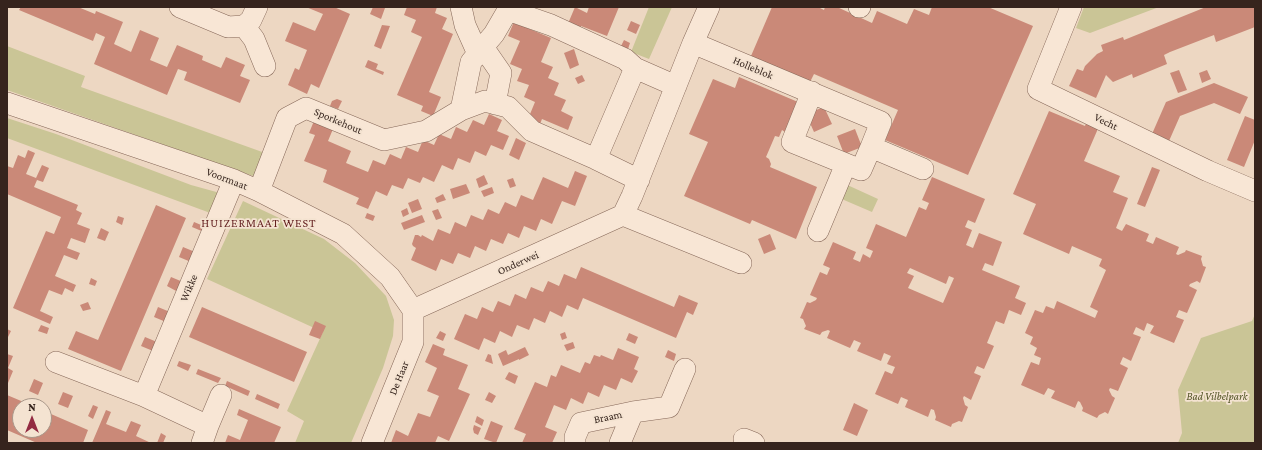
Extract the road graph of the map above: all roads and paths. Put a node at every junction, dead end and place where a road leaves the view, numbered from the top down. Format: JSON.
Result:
{"nodes":[{"id":1,"x":180,"y":7,"type":"edge"},
{"id":2,"x":257,"y":7,"type":"edge"},
{"id":3,"x":461,"y":7,"type":"edge"},
{"id":4,"x":709,"y":7,"type":"edge"},
{"id":5,"x":1072,"y":7,"type":"edge"},
{"id":6,"x":505,"y":8,"type":"edge"},
{"id":7,"x":549,"y":15,"type":"edge"},
{"id":8,"x":244,"y":26,"type":"junction"},
{"id":9,"x":693,"y":43,"type":"junction"},
{"id":10,"x":481,"y":50,"type":"junction"},
{"id":11,"x":265,"y":66,"type":"dead end"},
{"id":12,"x":635,"y":68,"type":"junction"},
{"id":13,"x":676,"y":86,"type":"junction"},
{"id":14,"x":812,"y":92,"type":"junction"},
{"id":15,"x":7,"y":103,"type":"edge"},
{"id":16,"x":495,"y":104,"type":"junction"},
{"id":17,"x":461,"y":110,"type":"junction"},
{"id":18,"x":871,"y":147,"type":"junction"},
{"id":19,"x":596,"y":158,"type":"junction"},
{"id":20,"x":846,"y":164,"type":"junction"},
{"id":21,"x":923,"y":169,"type":"dead end"},
{"id":22,"x":234,"y":180,"type":"junction"},
{"id":23,"x":639,"y":180,"type":"junction"},
{"id":24,"x":259,"y":191,"type":"junction"},
{"id":25,"x":1255,"y":191,"type":"edge"},
{"id":26,"x":623,"y":215,"type":"junction"},
{"id":27,"x":818,"y":231,"type":"dead end"},
{"id":28,"x":741,"y":263,"type":"dead end"},
{"id":29,"x":413,"y":310,"type":"junction"},
{"id":30,"x":56,"y":362,"type":"dead end"},
{"id":31,"x":685,"y":369,"type":"dead end"},
{"id":32,"x":221,"y":395,"type":"dead end"},
{"id":33,"x":144,"y":396,"type":"junction"},
{"id":34,"x":633,"y":412,"type":"junction"},
{"id":35,"x":204,"y":434,"type":"edge"},
{"id":36,"x":372,"y":443,"type":"edge"},
{"id":37,"x":575,"y":443,"type":"edge"},
{"id":38,"x":620,"y":443,"type":"edge"}],
"edges":[{"from":1,"to":8,"type":"street"},
{"from":2,"to":8,"type":"street"},
{"from":3,"to":10,"type":"street"},
{"from":4,"to":9,"type":"street"},
{"from":5,"to":25,"type":"street","name":"Vecht"},
{"from":6,"to":7,"type":"street"},
{"from":6,"to":10,"type":"street"},
{"from":7,"to":12,"type":"street"},
{"from":8,"to":11,"type":"street"},
{"from":9,"to":13,"type":"street"},
{"from":9,"to":14,"type":"street","name":"Holleblok"},
{"from":10,"to":16,"type":"street"},
{"from":10,"to":17,"type":"street"},
{"from":12,"to":13,"type":"street"},
{"from":12,"to":19,"type":"street"},
{"from":13,"to":23,"type":"street"},
{"from":14,"to":18,"type":"street","name":"Holleblok"},
{"from":14,"to":20,"type":"street","name":"Holleblok"},
{"from":15,"to":22,"type":"street","name":"Voormaat"},
{"from":16,"to":17,"type":"street","name":"Sporkehout"},
{"from":16,"to":19,"type":"street","name":"Sporkehout"},
{"from":17,"to":24,"type":"street","name":"Sporkehout"},
{"from":18,"to":20,"type":"street","name":"Holleblok"},
{"from":18,"to":21,"type":"street"},
{"from":19,"to":23,"type":"street","name":"Sporkehout"},
{"from":20,"to":27,"type":"street"},
{"from":22,"to":24,"type":"street","name":"Voormaat"},
{"from":22,"to":33,"type":"street","name":"Wikke"},
{"from":23,"to":26,"type":"street"},
{"from":24,"to":29,"type":"street","name":"Voormaat"},
{"from":26,"to":28,"type":"street"},
{"from":26,"to":29,"type":"street","name":"Onderwei"},
{"from":29,"to":36,"type":"street","name":"De Haar"},
{"from":30,"to":33,"type":"street"},
{"from":31,"to":34,"type":"street","name":"Braam"},
{"from":32,"to":35,"type":"street"},
{"from":33,"to":35,"type":"street"},
{"from":34,"to":37,"type":"street","name":"Braam"},
{"from":34,"to":38,"type":"street","name":"Braam"}]}
